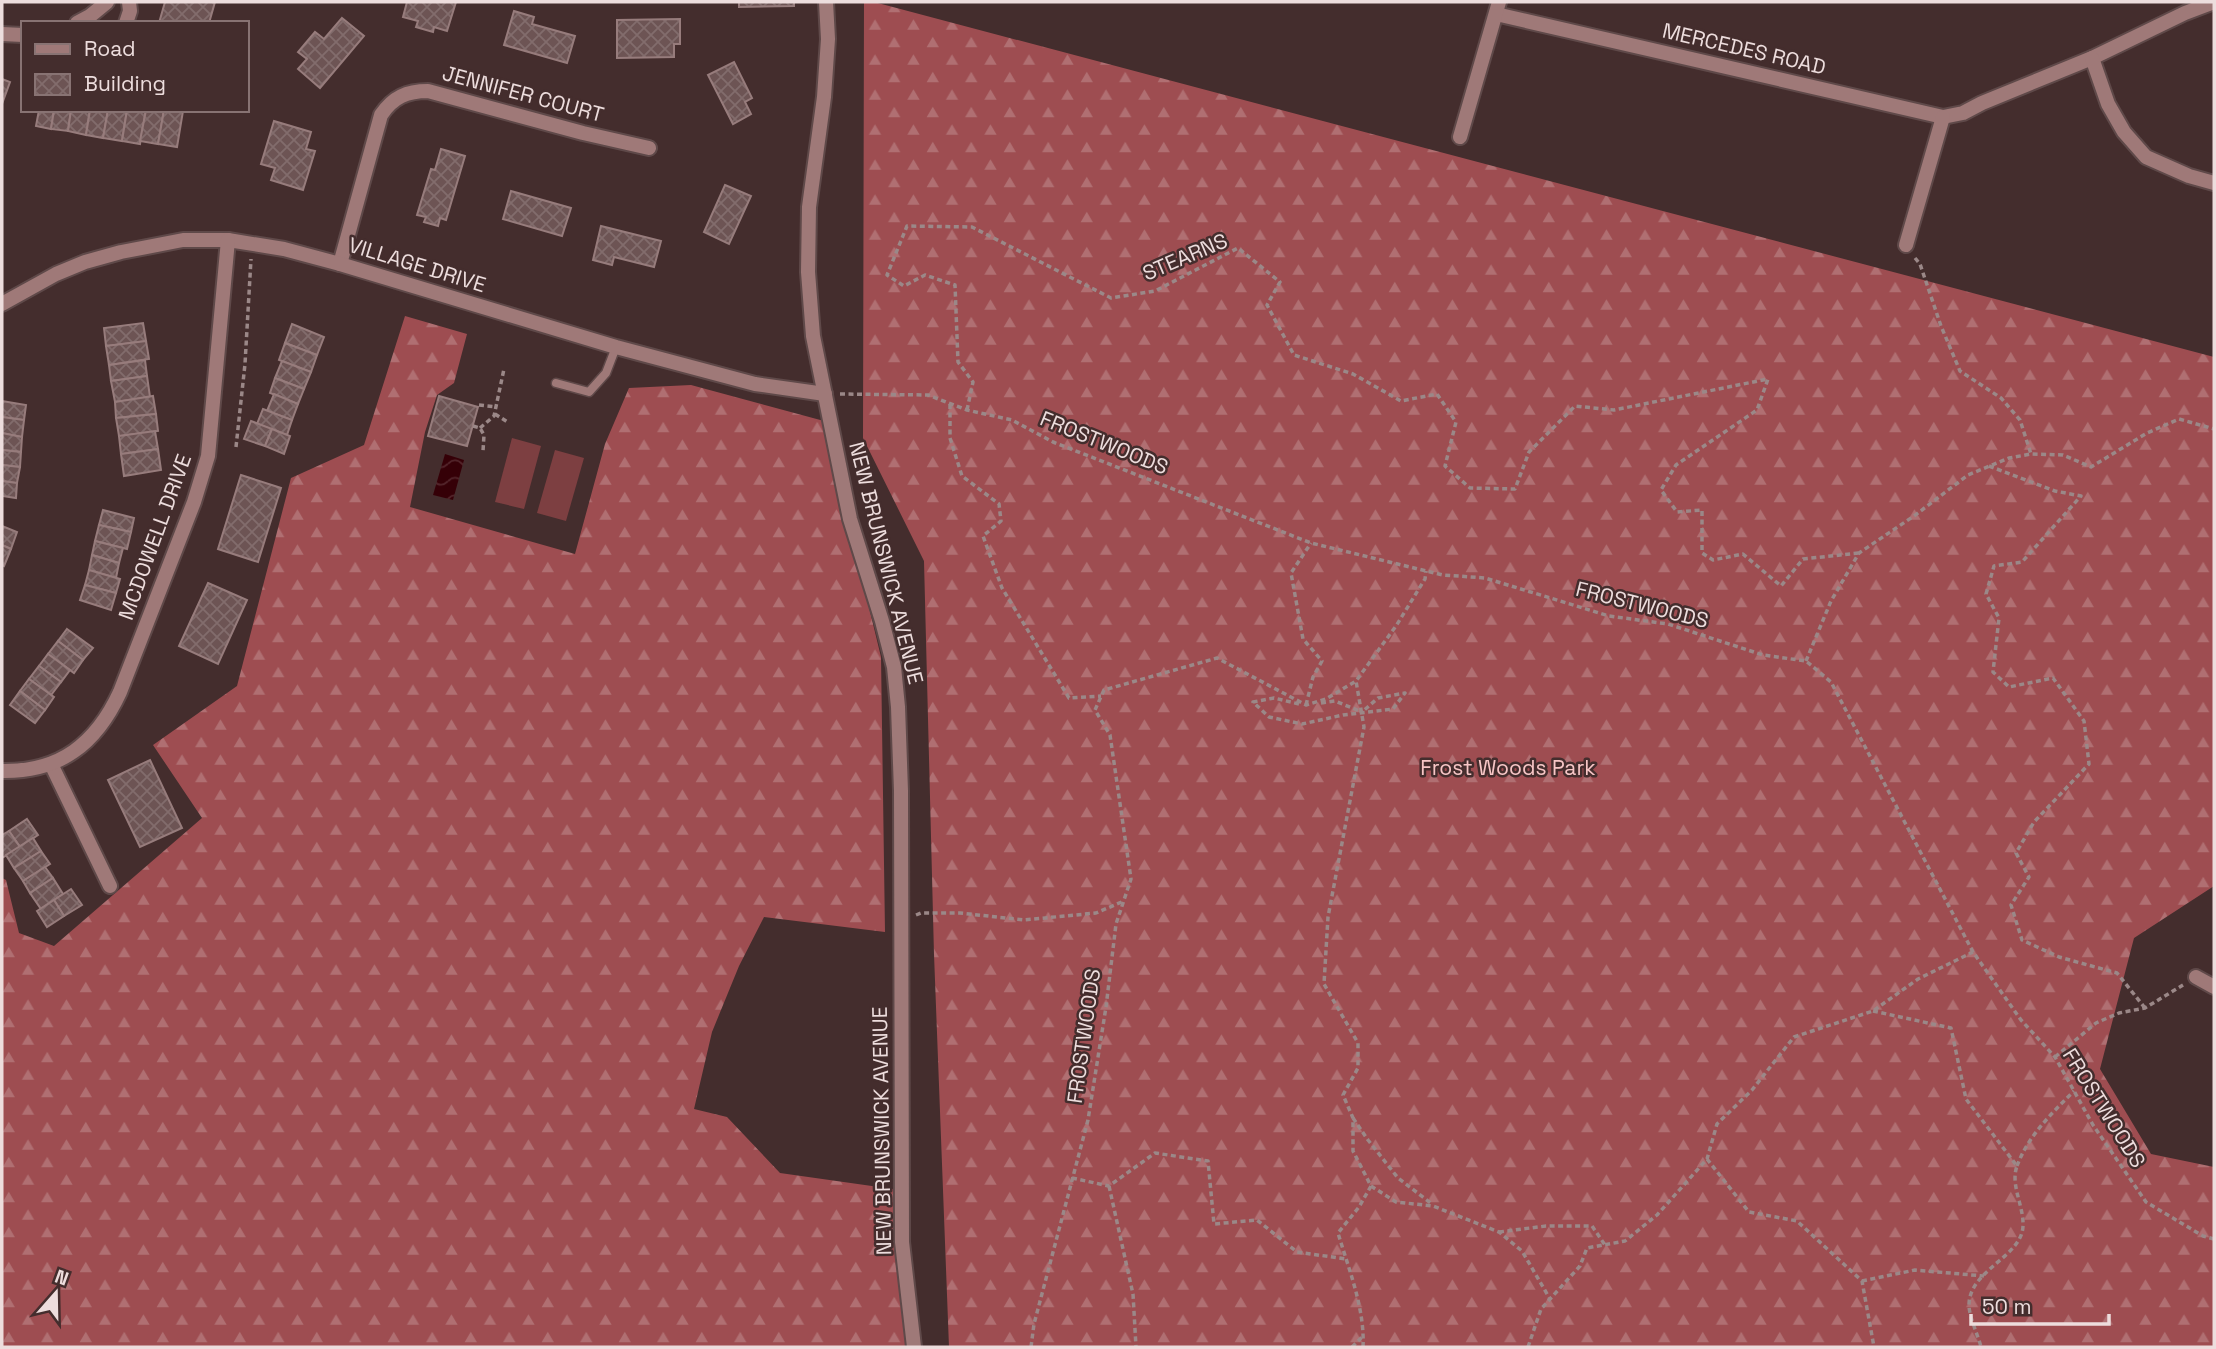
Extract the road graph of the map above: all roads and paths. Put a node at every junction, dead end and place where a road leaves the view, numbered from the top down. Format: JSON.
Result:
{"nodes":[{"id":1,"x":107,"y":2,"type":"edge"},
{"id":2,"x":129,"y":2,"type":"edge"},
{"id":3,"x":826,"y":2,"type":"edge"},
{"id":4,"x":2214,"y":2,"type":"edge"},
{"id":5,"x":2183,"y":7,"type":"edge"},
{"id":6,"x":1497,"y":8,"type":"edge"},
{"id":7,"x":81,"y":21,"type":"edge"},
{"id":8,"x":127,"y":21,"type":"edge"},
{"id":9,"x":2,"y":34,"type":"edge"},
{"id":10,"x":21,"y":35,"type":"edge"},
{"id":11,"x":2092,"y":58,"type":"junction"},
{"id":12,"x":1943,"y":117,"type":"junction"},
{"id":13,"x":1460,"y":136,"type":"dead end"},
{"id":14,"x":649,"y":148,"type":"dead end"},
{"id":15,"x":2214,"y":183,"type":"edge"},
{"id":16,"x":228,"y":240,"type":"junction"},
{"id":17,"x":1906,"y":245,"type":"joint"},
{"id":18,"x":251,"y":260,"type":"dead end"},
{"id":19,"x":340,"y":264,"type":"junction"},
{"id":20,"x":2,"y":304,"type":"edge"},
{"id":21,"x":616,"y":347,"type":"junction"},
{"id":22,"x":504,"y":369,"type":"dead end"},
{"id":23,"x":556,"y":383,"type":"dead end"},
{"id":24,"x":825,"y":394,"type":"junction"},
{"id":25,"x":950,"y":404,"type":"junction"},
{"id":26,"x":479,"y":405,"type":"dead end"},
{"id":27,"x":497,"y":407,"type":"junction"},
{"id":28,"x":967,"y":410,"type":"junction"},
{"id":29,"x":495,"y":414,"type":"junction"},
{"id":30,"x":509,"y":424,"type":"dead end"},
{"id":31,"x":473,"y":426,"type":"dead end"},
{"id":32,"x":480,"y":428,"type":"junction"},
{"id":33,"x":2214,"y":429,"type":"edge"},
{"id":34,"x":236,"y":447,"type":"dead end"},
{"id":35,"x":483,"y":451,"type":"dead end"},
{"id":36,"x":2031,"y":454,"type":"junction"},
{"id":37,"x":1989,"y":466,"type":"junction"},
{"id":38,"x":1311,"y":543,"type":"junction"},
{"id":39,"x":1859,"y":553,"type":"junction"},
{"id":40,"x":1426,"y":571,"type":"junction"},
{"id":41,"x":1807,"y":661,"type":"junction"},
{"id":42,"x":1356,"y":681,"type":"junction"},
{"id":43,"x":1101,"y":696,"type":"junction"},
{"id":44,"x":1306,"y":705,"type":"junction"},
{"id":45,"x":1362,"y":712,"type":"junction"},
{"id":46,"x":51,"y":764,"type":"junction"},
{"id":47,"x":2,"y":771,"type":"edge"},
{"id":48,"x":110,"y":886,"type":"dead end"},
{"id":49,"x":1124,"y":901,"type":"junction"},
{"id":50,"x":901,"y":920,"type":"junction"},
{"id":51,"x":1973,"y":953,"type":"junction"},
{"id":52,"x":2196,"y":977,"type":"joint"},
{"id":53,"x":2214,"y":987,"type":"edge"},
{"id":54,"x":2145,"y":1008,"type":"junction"},
{"id":55,"x":1873,"y":1011,"type":"junction"},
{"id":56,"x":2055,"y":1057,"type":"junction"},
{"id":57,"x":2074,"y":1091,"type":"junction"},
{"id":58,"x":1353,"y":1118,"type":"junction"},
{"id":59,"x":1707,"y":1159,"type":"junction"},
{"id":60,"x":2017,"y":1167,"type":"junction"},
{"id":61,"x":1072,"y":1178,"type":"junction"},
{"id":62,"x":1109,"y":1186,"type":"junction"},
{"id":63,"x":1371,"y":1186,"type":"junction"},
{"id":64,"x":1433,"y":1206,"type":"junction"},
{"id":65,"x":1499,"y":1232,"type":"junction"},
{"id":66,"x":2214,"y":1239,"type":"edge"},
{"id":67,"x":1605,"y":1245,"type":"junction"},
{"id":68,"x":1346,"y":1259,"type":"junction"},
{"id":69,"x":1984,"y":1276,"type":"junction"},
{"id":70,"x":1862,"y":1280,"type":"junction"},
{"id":71,"x":1550,"y":1299,"type":"junction"},
{"id":72,"x":1364,"y":1335,"type":"junction"},
{"id":73,"x":914,"y":1347,"type":"edge"},
{"id":74,"x":1031,"y":1347,"type":"edge"},
{"id":75,"x":1136,"y":1347,"type":"edge"},
{"id":76,"x":1352,"y":1347,"type":"edge"},
{"id":77,"x":1363,"y":1347,"type":"edge"},
{"id":78,"x":1528,"y":1347,"type":"edge"},
{"id":79,"x":1874,"y":1347,"type":"edge"},
{"id":80,"x":1981,"y":1347,"type":"edge"}],
"edges":[{"from":1,"to":7,"type":"street"},
{"from":2,"to":8,"type":"street"},
{"from":3,"to":24,"type":"street","name":"NEW BRUNSWICK AVENUE"},
{"from":4,"to":5,"type":"street"},
{"from":5,"to":11,"type":"street"},
{"from":6,"to":12,"type":"street","name":"MERCEDES ROAD"},
{"from":6,"to":13,"type":"street"},
{"from":9,"to":10,"type":"street"},
{"from":11,"to":12,"type":"street"},
{"from":11,"to":15,"type":"street"},
{"from":12,"to":17,"type":"street"},
{"from":14,"to":19,"type":"street","name":"JENNIFER COURT"},
{"from":16,"to":19,"type":"street","name":"VILLAGE DRIVE"},
{"from":16,"to":20,"type":"street","name":"VILLAGE DRIVE"},
{"from":16,"to":46,"type":"street","name":"MCDOWELL DRIVE"},
{"from":17,"to":36,"type":"path"},
{"from":18,"to":34,"type":"path"},
{"from":19,"to":21,"type":"street","name":"VILLAGE DRIVE"},
{"from":21,"to":23,"type":"lane"},
{"from":21,"to":24,"type":"street","name":"VILLAGE DRIVE"},
{"from":22,"to":27,"type":"path"},
{"from":24,"to":25,"type":"path","name":"FROSTWOODS"},
{"from":24,"to":50,"type":"street","name":"NEW BRUNSWICK AVENUE"},
{"from":25,"to":28,"type":"path","name":"FROSTWOODS"},
{"from":25,"to":43,"type":"path"},
{"from":26,"to":27,"type":"path"},
{"from":27,"to":29,"type":"path"},
{"from":28,"to":38,"type":"path","name":"FROSTWOODS"},
{"from":28,"to":39,"type":"path","name":"STEARNS"},
{"from":29,"to":30,"type":"path"},
{"from":29,"to":32,"type":"path"},
{"from":31,"to":32,"type":"path"},
{"from":32,"to":35,"type":"path"},
{"from":33,"to":36,"type":"path"},
{"from":36,"to":37,"type":"path"},
{"from":37,"to":39,"type":"path"},
{"from":37,"to":54,"type":"path"},
{"from":38,"to":40,"type":"path","name":"FROSTWOODS"},
{"from":38,"to":44,"type":"path"},
{"from":39,"to":41,"type":"path"},
{"from":40,"to":41,"type":"path","name":"FROSTWOODS"},
{"from":40,"to":42,"type":"path"},
{"from":41,"to":51,"type":"path","name":"FROSTWOODS"},
{"from":42,"to":44,"type":"path"},
{"from":42,"to":45,"type":"path"},
{"from":43,"to":44,"type":"path"},
{"from":43,"to":49,"type":"path","name":"FROSTWOODS"},
{"from":44,"to":45,"type":"path"},
{"from":44,"to":45,"type":"path"},
{"from":45,"to":45,"type":"path"},
{"from":45,"to":58,"type":"path"},
{"from":46,"to":47,"type":"street","name":"MCDOWELL DRIVE"},
{"from":46,"to":48,"type":"street"},
{"from":49,"to":50,"type":"path"},
{"from":49,"to":61,"type":"path","name":"FROSTWOODS"},
{"from":50,"to":73,"type":"street","name":"NEW BRUNSWICK AVENUE"},
{"from":51,"to":55,"type":"path"},
{"from":51,"to":56,"type":"path","name":"FROSTWOODS"},
{"from":52,"to":53,"type":"street"},
{"from":52,"to":54,"type":"path"},
{"from":54,"to":56,"type":"path"},
{"from":55,"to":59,"type":"path"},
{"from":55,"to":60,"type":"path"},
{"from":56,"to":57,"type":"path","name":"FROSTWOODS"},
{"from":57,"to":60,"type":"path"},
{"from":57,"to":66,"type":"path","name":"FROSTWOODS"},
{"from":58,"to":63,"type":"path"},
{"from":58,"to":64,"type":"path"},
{"from":59,"to":67,"type":"path"},
{"from":59,"to":70,"type":"path"},
{"from":60,"to":69,"type":"path"},
{"from":61,"to":62,"type":"path"},
{"from":61,"to":74,"type":"path","name":"FROSTWOODS"},
{"from":62,"to":68,"type":"path"},
{"from":62,"to":75,"type":"path"},
{"from":63,"to":64,"type":"path"},
{"from":63,"to":68,"type":"path"},
{"from":64,"to":65,"type":"path"},
{"from":65,"to":67,"type":"path"},
{"from":65,"to":71,"type":"path"},
{"from":67,"to":71,"type":"path"},
{"from":68,"to":72,"type":"path"},
{"from":69,"to":70,"type":"path"},
{"from":69,"to":80,"type":"path"},
{"from":70,"to":79,"type":"path"},
{"from":71,"to":78,"type":"path"},
{"from":72,"to":76,"type":"path"},
{"from":72,"to":77,"type":"path"}]}
